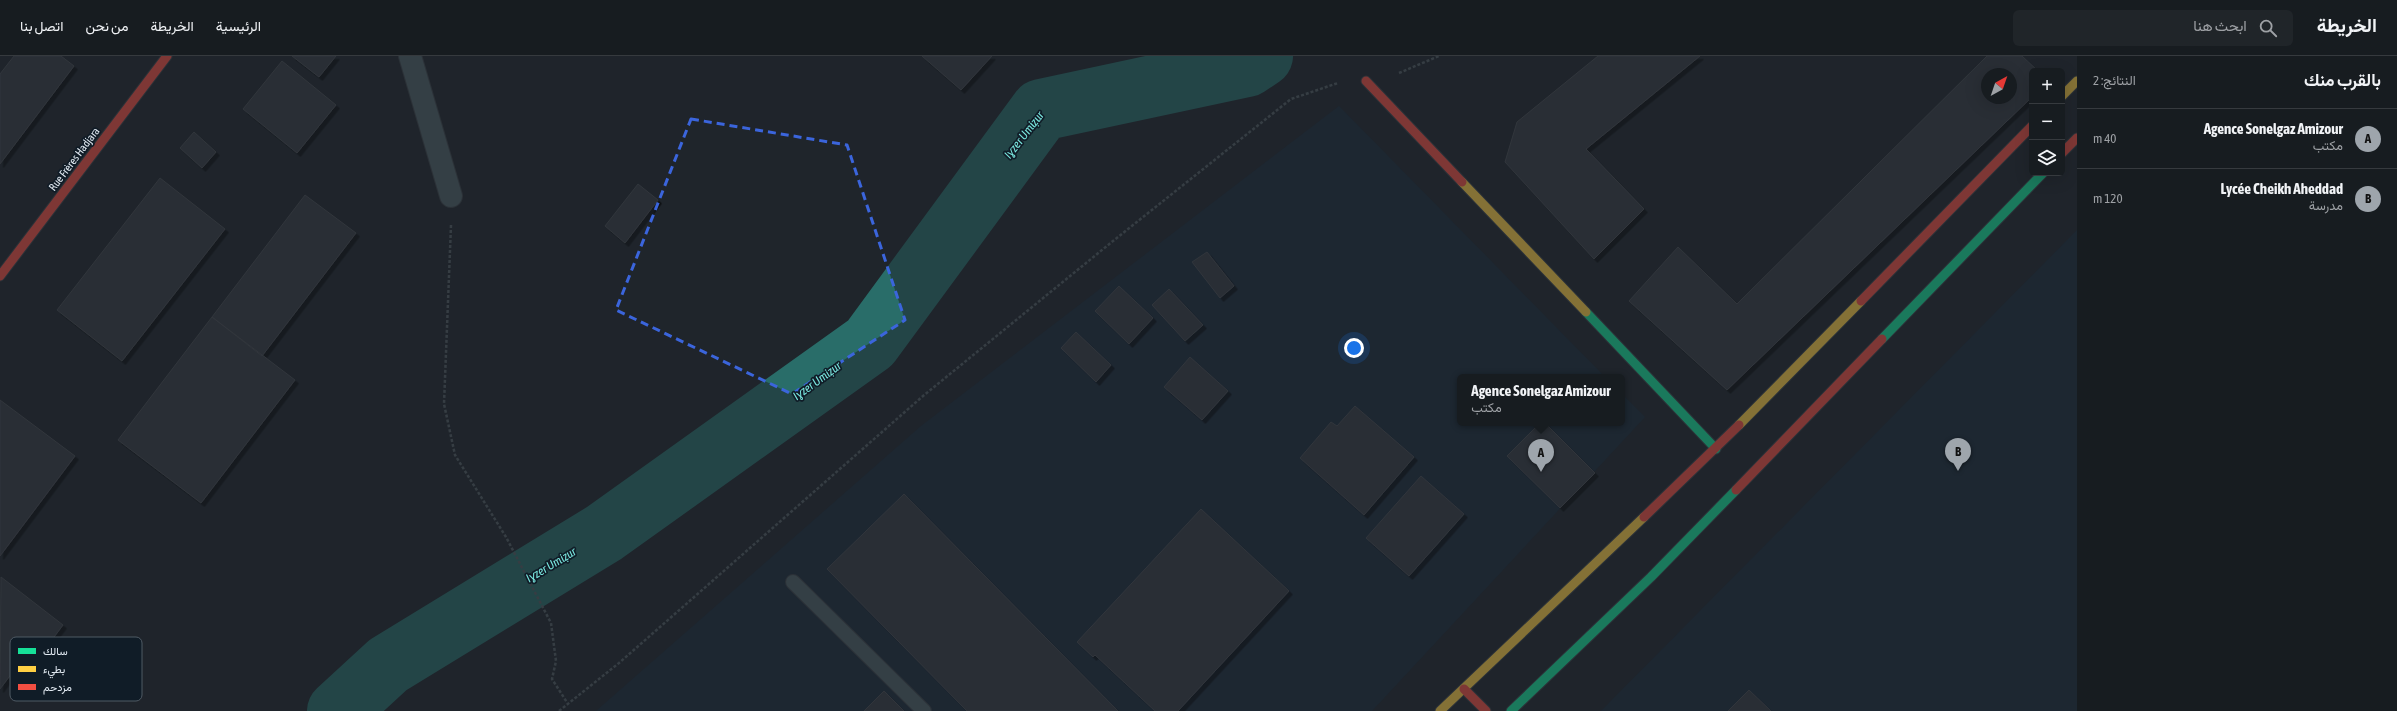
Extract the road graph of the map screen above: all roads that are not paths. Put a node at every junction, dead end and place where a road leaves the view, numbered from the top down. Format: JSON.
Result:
{"nodes":[{"id":1,"x":167,"y":56,"type":"edge"},
{"id":2,"x":410,"y":56,"type":"edge"},
{"id":3,"x":1366,"y":81,"type":"road end"},
{"id":4,"x":2077,"y":81,"type":"edge"},
{"id":5,"x":2067,"y":94,"type":"edge"},
{"id":6,"x":2029,"y":129,"type":"edge"},
{"id":7,"x":2077,"y":138,"type":"edge"},
{"id":8,"x":2065,"y":150,"type":"edge"},
{"id":9,"x":2040,"y":176,"type":"edge"},
{"id":10,"x":451,"y":196,"type":"road end"},
{"id":11,"x":0,"y":276,"type":"edge"},
{"id":12,"x":1716,"y":448,"type":"junction"},
{"id":13,"x":793,"y":582,"type":"dead end"},
{"id":14,"x":1464,"y":689,"type":"junction"},
{"id":15,"x":924,"y":711,"type":"edge"},
{"id":16,"x":1440,"y":711,"type":"edge"},
{"id":17,"x":1486,"y":711,"type":"edge"},
{"id":18,"x":1511,"y":711,"type":"edge"}],
"edges":[{"from":1,"to":11,"type":"main road","name":"Rue Frères Hadjara"},
{"from":2,"to":10,"type":"street"},
{"from":3,"to":12,"type":"main road"},
{"from":4,"to":5,"type":"main road"},
{"from":6,"to":12,"type":"main road"},
{"from":7,"to":8,"type":"main road"},
{"from":9,"to":18,"type":"main road"},
{"from":12,"to":14,"type":"main road"},
{"from":13,"to":15,"type":"lane"},
{"from":14,"to":16,"type":"main road"},
{"from":14,"to":17,"type":"main road"}]}
